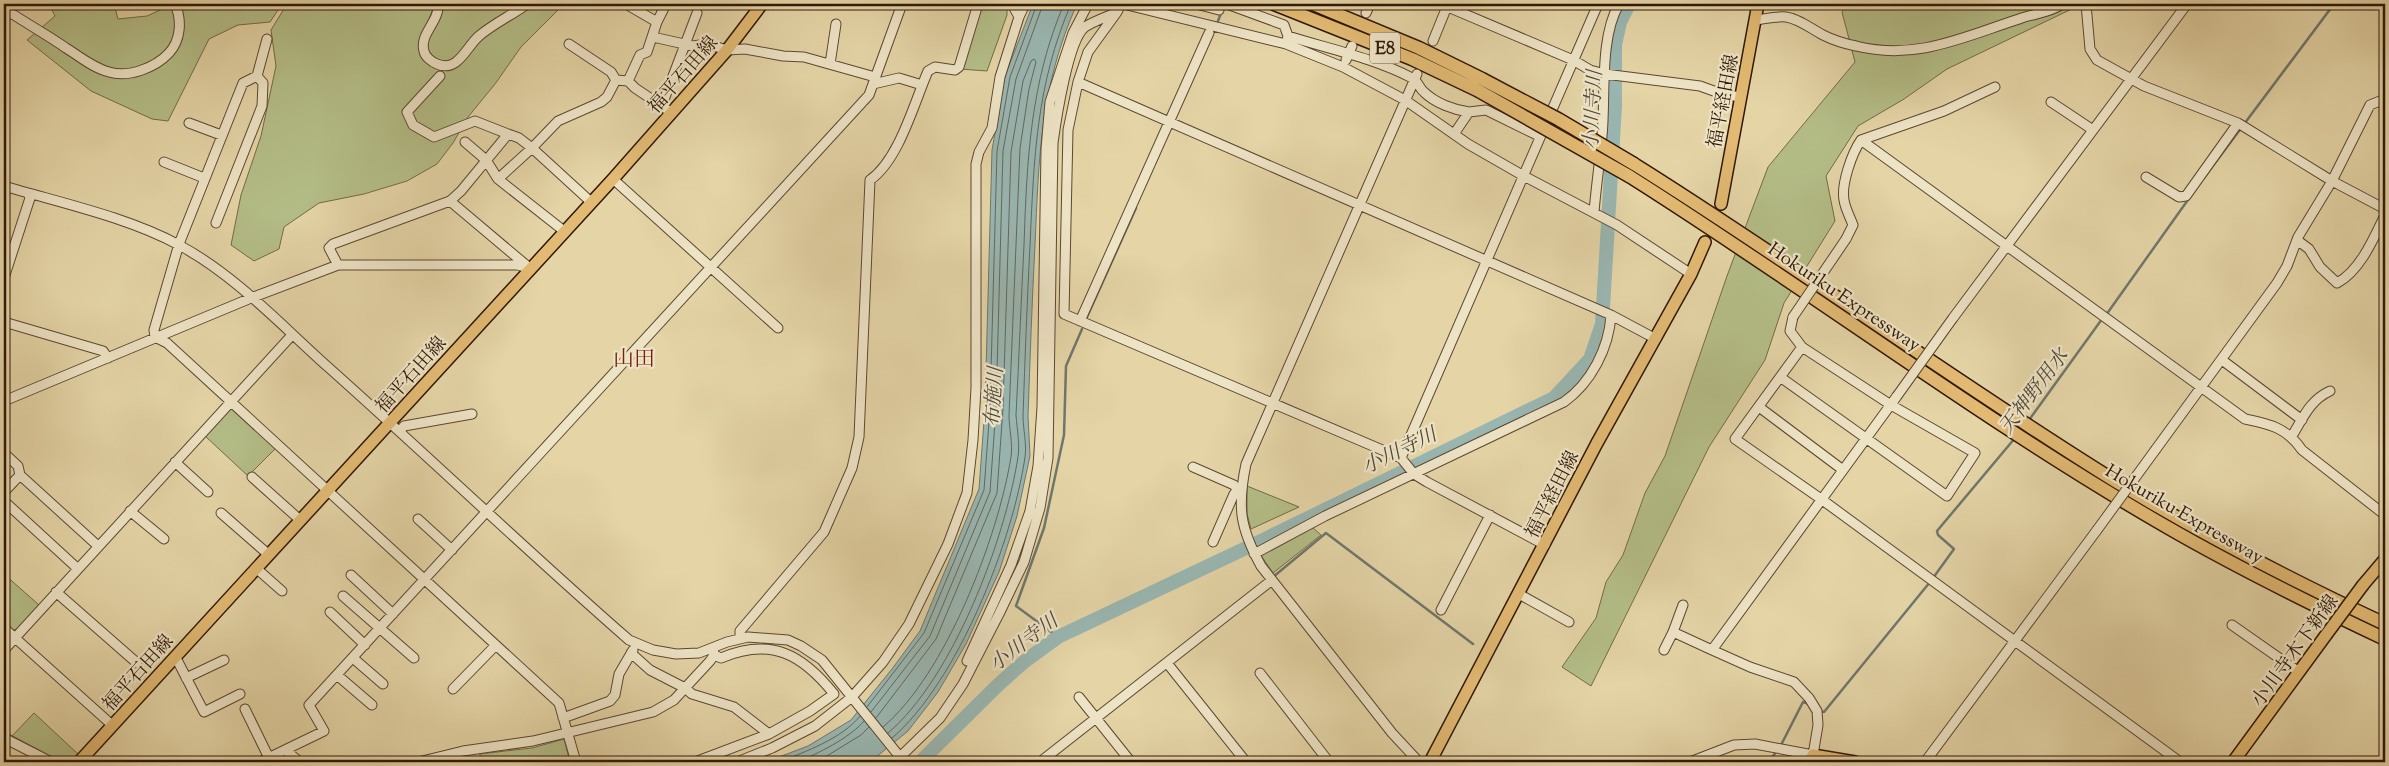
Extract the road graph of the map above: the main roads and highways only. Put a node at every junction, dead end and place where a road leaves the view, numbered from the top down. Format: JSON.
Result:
{"nodes":[{"id":1,"x":762,"y":4,"type":"edge"},
{"id":2,"x":1274,"y":4,"type":"edge"},
{"id":3,"x":1313,"y":4,"type":"edge"},
{"id":4,"x":1758,"y":4,"type":"edge"},
{"id":5,"x":1479,"y":84,"type":"junction"},
{"id":6,"x":1631,"y":170,"type":"junction"},
{"id":7,"x":1721,"y":204,"type":"dead end"},
{"id":8,"x":1705,"y":242,"type":"dead end"},
{"id":9,"x":2385,"y":560,"type":"edge"},
{"id":10,"x":2385,"y":624,"type":"edge"},
{"id":11,"x":2385,"y":639,"type":"edge"},
{"id":12,"x":1812,"y":759,"type":"edge"},
{"id":13,"x":79,"y":762,"type":"edge"},
{"id":14,"x":1430,"y":762,"type":"edge"},
{"id":15,"x":1855,"y":762,"type":"edge"},
{"id":16,"x":2233,"y":762,"type":"edge"}],
"edges":[{"from":1,"to":13,"type":"main road","name":"福平石田線"},
{"from":2,"to":5,"type":"highway","name":"Hokuriku Expressway","number":"E8"},
{"from":3,"to":5,"type":"highway","name":"Hokuriku Expressway","number":"E8"},
{"from":4,"to":7,"type":"main road","name":"福平経田線"},
{"from":5,"to":6,"type":"highway","name":"Hokuriku Expressway","number":"E8","bridge":true},
{"from":6,"to":10,"type":"highway","name":"Hokuriku Expressway","number":"E8"},
{"from":6,"to":11,"type":"highway","name":"Hokuriku Expressway","number":"E8"},
{"from":8,"to":14,"type":"main road","name":"福平経田線"},
{"from":9,"to":16,"type":"main road","name":"小川寺木下新線","bridge":true},
{"from":12,"to":15,"type":"main road"}]}
